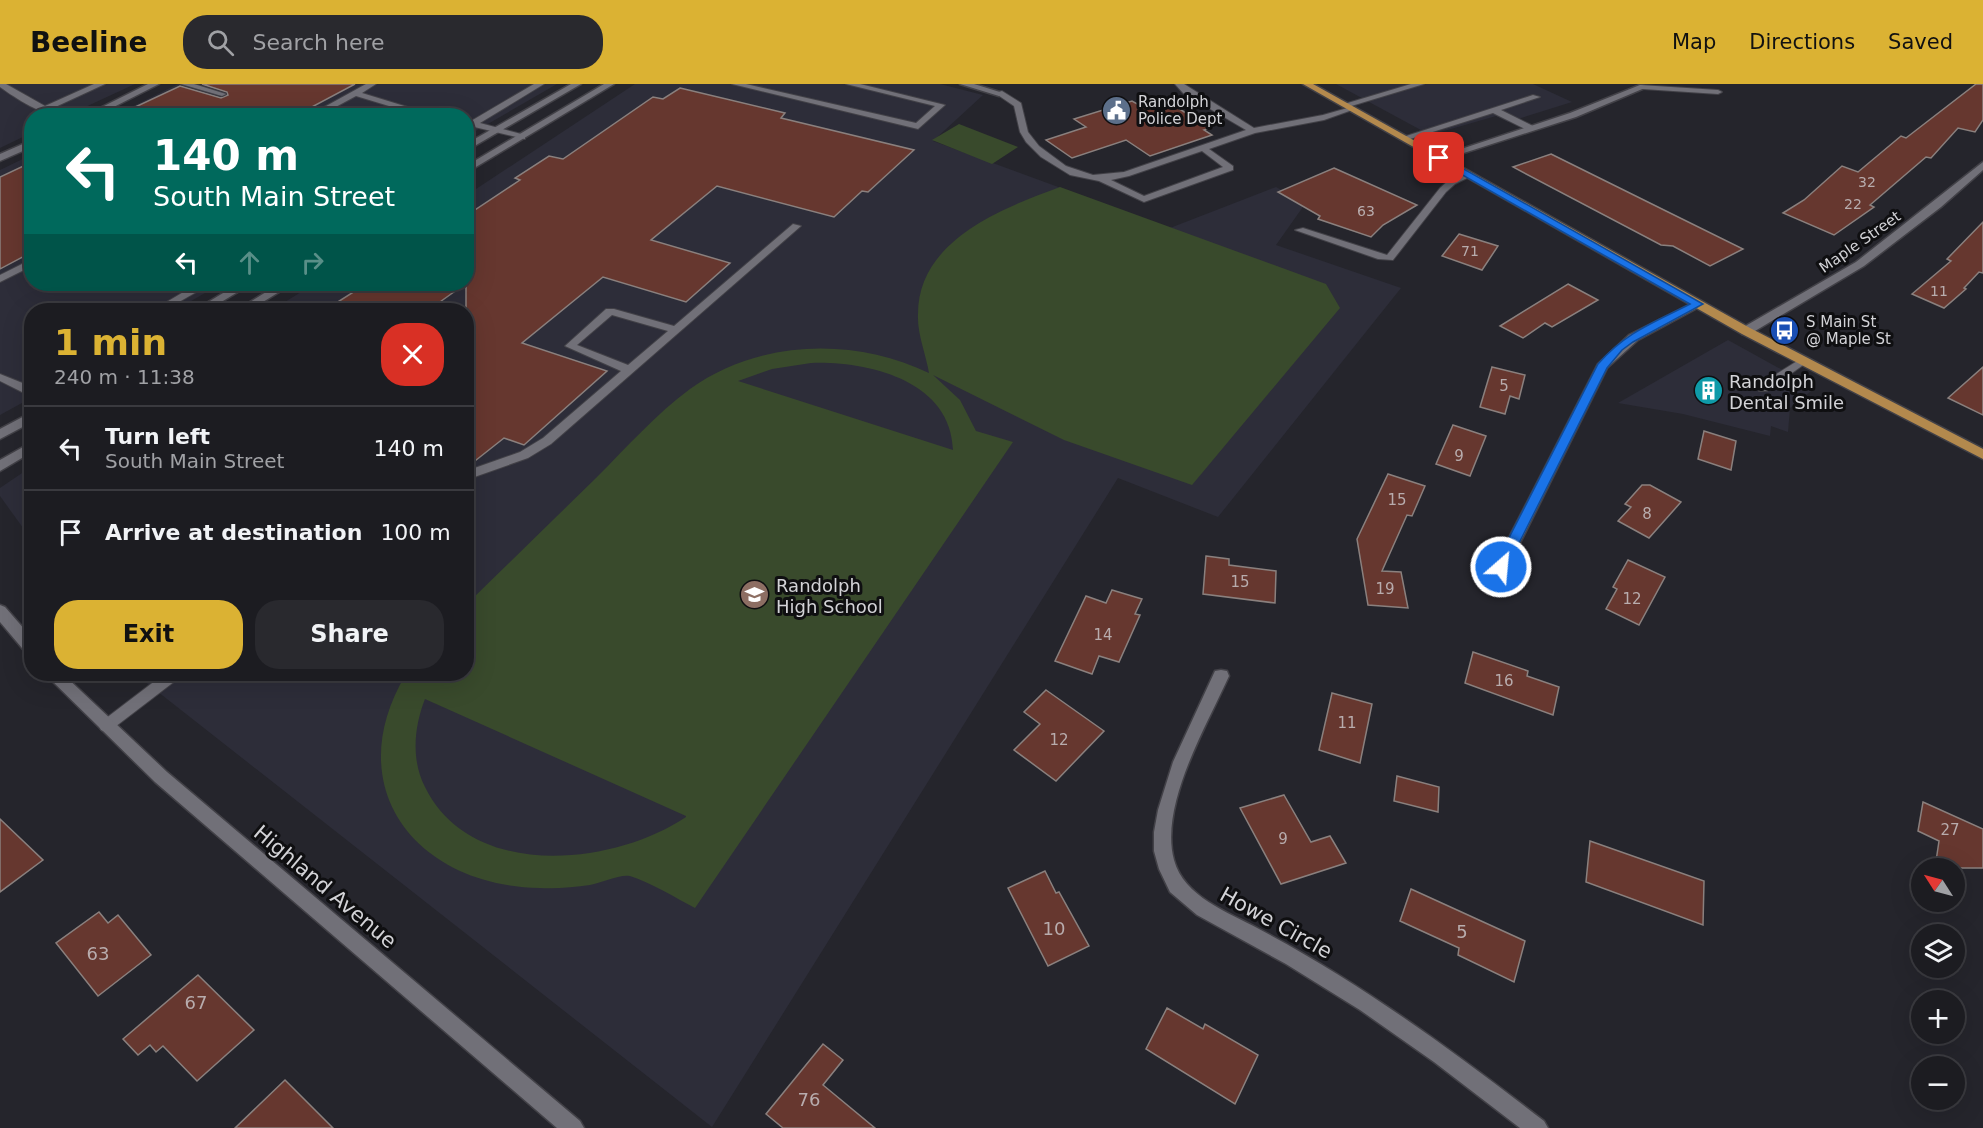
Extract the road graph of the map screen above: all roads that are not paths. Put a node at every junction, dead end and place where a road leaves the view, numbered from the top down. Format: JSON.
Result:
{"nodes":[{"id":1,"x":1,"y":84,"type":"edge"},
{"id":2,"x":101,"y":84,"type":"edge"},
{"id":3,"x":154,"y":84,"type":"edge"},
{"id":4,"x":184,"y":84,"type":"edge"},
{"id":5,"x":372,"y":84,"type":"edge"},
{"id":6,"x":540,"y":84,"type":"edge"},
{"id":7,"x":576,"y":84,"type":"edge"},
{"id":8,"x":610,"y":84,"type":"edge"},
{"id":9,"x":736,"y":84,"type":"edge"},
{"id":10,"x":850,"y":84,"type":"edge"},
{"id":11,"x":964,"y":84,"type":"edge"},
{"id":12,"x":1179,"y":84,"type":"edge"},
{"id":13,"x":1307,"y":84,"type":"edge"},
{"id":14,"x":1420,"y":84,"type":"edge"},
{"id":15,"x":1643,"y":85,"type":"edge"},
{"id":16,"x":1718,"y":92,"type":"dead end"},
{"id":17,"x":354,"y":93,"type":"junction"},
{"id":18,"x":999,"y":93,"type":"joint"},
{"id":19,"x":222,"y":94,"type":"dead end"},
{"id":20,"x":1536,"y":97,"type":"dead end"},
{"id":21,"x":1348,"y":107,"type":"junction"},
{"id":22,"x":42,"y":108,"type":"edge"},
{"id":23,"x":46,"y":108,"type":"edge"},
{"id":24,"x":104,"y":108,"type":"edge"},
{"id":25,"x":327,"y":108,"type":"edge"},
{"id":26,"x":406,"y":108,"type":"edge"},
{"id":27,"x":1494,"y":110,"type":"junction"},
{"id":28,"x":474,"y":121,"type":"edge"},
{"id":29,"x":474,"y":124,"type":"edge"},
{"id":30,"x":1530,"y":128,"type":"junction"},
{"id":31,"x":498,"y":130,"type":"junction"},
{"id":32,"x":1253,"y":131,"type":"junction"},
{"id":33,"x":522,"y":137,"type":"junction"},
{"id":34,"x":1404,"y":138,"type":"junction"},
{"id":35,"x":474,"y":144,"type":"edge"},
{"id":36,"x":24,"y":147,"type":"edge"},
{"id":37,"x":1203,"y":148,"type":"junction"},
{"id":38,"x":0,"y":158,"type":"edge"},
{"id":39,"x":1439,"y":158,"type":"junction"},
{"id":40,"x":474,"y":164,"type":"edge"},
{"id":41,"x":1983,"y":165,"type":"edge"},
{"id":42,"x":1469,"y":175,"type":"junction"},
{"id":43,"x":1100,"y":178,"type":"junction"},
{"id":44,"x":796,"y":226,"type":"dead end"},
{"id":45,"x":1300,"y":230,"type":"dead end"},
{"id":46,"x":24,"y":266,"type":"edge"},
{"id":47,"x":0,"y":279,"type":"edge"},
{"id":48,"x":191,"y":291,"type":"edge"},
{"id":49,"x":232,"y":291,"type":"edge"},
{"id":50,"x":274,"y":291,"type":"edge"},
{"id":51,"x":170,"y":303,"type":"edge"},
{"id":52,"x":212,"y":303,"type":"edge"},
{"id":53,"x":255,"y":303,"type":"edge"},
{"id":54,"x":1697,"y":304,"type":"junction"},
{"id":55,"x":676,"y":330,"type":"junction"},
{"id":56,"x":1746,"y":331,"type":"junction"},
{"id":57,"x":1802,"y":361,"type":"junction"},
{"id":58,"x":629,"y":370,"type":"junction"},
{"id":59,"x":0,"y":377,"type":"edge"},
{"id":60,"x":24,"y":388,"type":"edge"},
{"id":61,"x":1762,"y":388,"type":"dead end"},
{"id":62,"x":24,"y":421,"type":"edge"},
{"id":63,"x":0,"y":435,"type":"edge"},
{"id":64,"x":24,"y":451,"type":"edge"},
{"id":65,"x":1983,"y":455,"type":"edge"},
{"id":66,"x":0,"y":466,"type":"edge"},
{"id":67,"x":474,"y":473,"type":"edge"},
{"id":68,"x":1501,"y":567,"type":"dead end"},
{"id":69,"x":0,"y":611,"type":"edge"},
{"id":70,"x":24,"y":639,"type":"edge"},
{"id":71,"x":1221,"y":676,"type":"dead end"},
{"id":72,"x":60,"y":681,"type":"edge"},
{"id":73,"x":165,"y":681,"type":"edge"},
{"id":74,"x":106,"y":726,"type":"junction"},
{"id":75,"x":573,"y":1128,"type":"edge"},
{"id":76,"x":1537,"y":1128,"type":"edge"}],
"edges":[{"from":1,"to":22,"type":"lane"},
{"from":2,"to":23,"type":"lane"},
{"from":3,"to":24,"type":"street"},
{"from":4,"to":19,"type":"lane"},
{"from":5,"to":17,"type":"lane"},
{"from":6,"to":28,"type":"lane"},
{"from":7,"to":31,"type":"street"},
{"from":8,"to":33,"type":"street"},
{"from":9,"to":10,"type":"lane"},
{"from":11,"to":18,"type":"street"},
{"from":12,"to":32,"type":"lane"},
{"from":13,"to":21,"type":"main road"},
{"from":14,"to":21,"type":"lane"},
{"from":15,"to":16,"type":"lane"},
{"from":15,"to":30,"type":"street"},
{"from":17,"to":25,"type":"lane"},
{"from":17,"to":26,"type":"lane"},
{"from":18,"to":43,"type":"lane"},
{"from":20,"to":27,"type":"lane"},
{"from":21,"to":32,"type":"lane"},
{"from":21,"to":34,"type":"main road"},
{"from":27,"to":30,"type":"lane"},
{"from":27,"to":34,"type":"lane"},
{"from":29,"to":31,"type":"lane"},
{"from":30,"to":39,"type":"street"},
{"from":31,"to":33,"type":"lane"},
{"from":31,"to":35,"type":"street"},
{"from":32,"to":37,"type":"lane"},
{"from":33,"to":40,"type":"street"},
{"from":34,"to":39,"type":"main road"},
{"from":36,"to":38,"type":"street"},
{"from":37,"to":43,"type":"lane"},
{"from":37,"to":43,"type":"lane"},
{"from":39,"to":42,"type":"main road"},
{"from":41,"to":56,"type":"street","name":"Maple Street"},
{"from":42,"to":45,"type":"lane"},
{"from":42,"to":54,"type":"main road"},
{"from":44,"to":55,"type":"lane"},
{"from":46,"to":47,"type":"lane"},
{"from":48,"to":51,"type":"lane"},
{"from":49,"to":52,"type":"street"},
{"from":50,"to":53,"type":"street"},
{"from":54,"to":56,"type":"main road"},
{"from":54,"to":68,"type":"street"},
{"from":55,"to":58,"type":"lane"},
{"from":55,"to":58,"type":"lane"},
{"from":56,"to":57,"type":"main road"},
{"from":57,"to":61,"type":"lane"},
{"from":57,"to":65,"type":"main road"},
{"from":58,"to":67,"type":"lane"},
{"from":59,"to":60,"type":"lane"},
{"from":62,"to":63,"type":"street"},
{"from":64,"to":66,"type":"street"},
{"from":69,"to":70,"type":"street"},
{"from":71,"to":76,"type":"street","name":"Howe Circle"},
{"from":72,"to":74,"type":"street","name":"Highland Avenue"},
{"from":73,"to":74,"type":"lane"},
{"from":74,"to":75,"type":"street","name":"Highland Avenue"}]}
